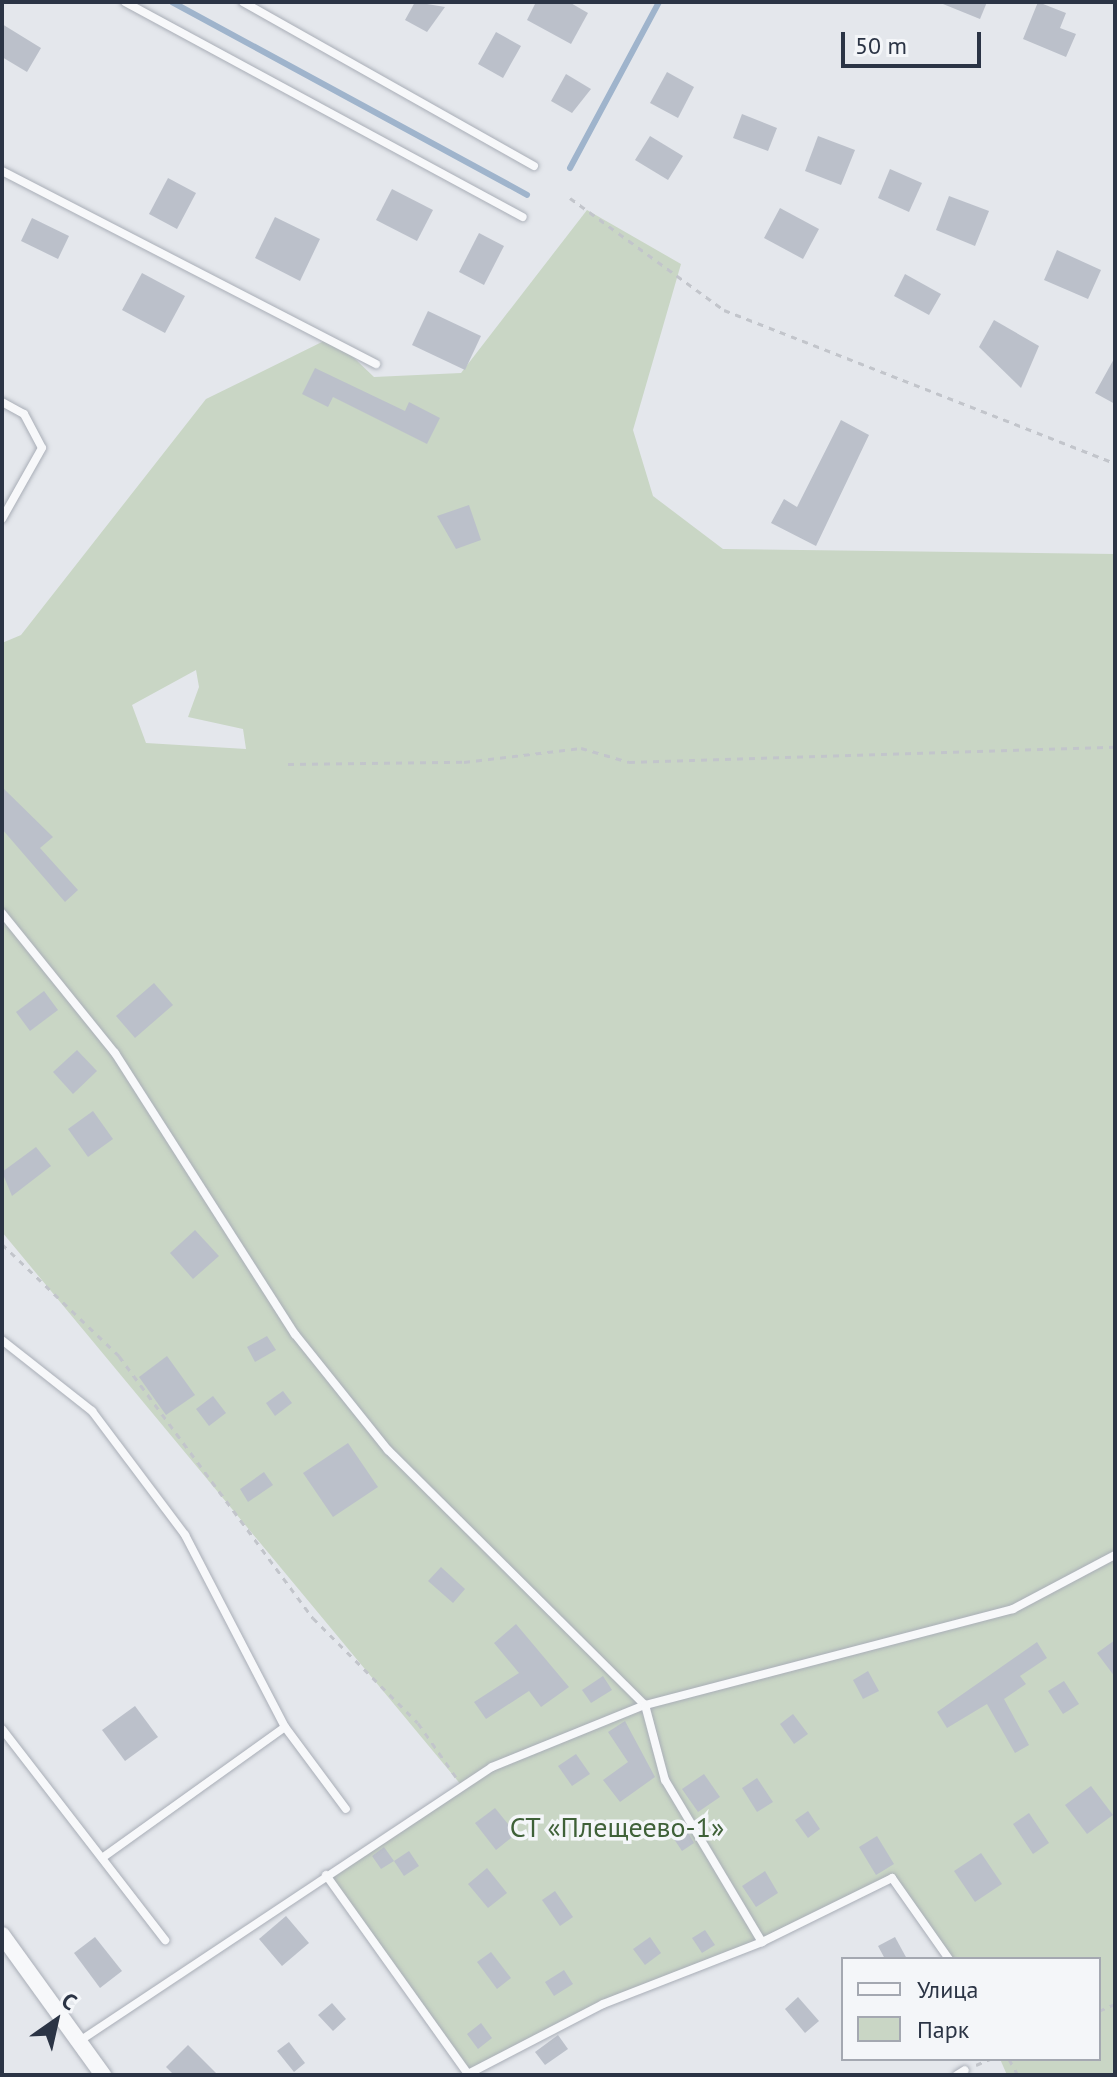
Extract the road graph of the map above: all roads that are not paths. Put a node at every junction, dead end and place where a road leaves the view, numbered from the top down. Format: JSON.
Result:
{"nodes":[{"id":1,"x":125,"y":2,"type":"edge"},
{"id":2,"x":243,"y":2,"type":"edge"},
{"id":3,"x":534,"y":166,"type":"dead end"},
{"id":4,"x":2,"y":171,"type":"edge"},
{"id":5,"x":523,"y":217,"type":"dead end"},
{"id":6,"x":376,"y":364,"type":"dead end"},
{"id":7,"x":2,"y":402,"type":"edge"},
{"id":8,"x":2,"y":519,"type":"edge"},
{"id":9,"x":2,"y":913,"type":"edge"},
{"id":10,"x":2,"y":1340,"type":"edge"},
{"id":11,"x":1115,"y":1555,"type":"edge"},
{"id":12,"x":645,"y":1705,"type":"junction"},
{"id":13,"x":285,"y":1727,"type":"junction"},
{"id":14,"x":2,"y":1729,"type":"edge"},
{"id":15,"x":346,"y":1809,"type":"dead end"},
{"id":16,"x":102,"y":1858,"type":"junction"},
{"id":17,"x":326,"y":1875,"type":"junction"},
{"id":18,"x":2,"y":1935,"type":"edge"},
{"id":19,"x":165,"y":1940,"type":"dead end"},
{"id":20,"x":762,"y":1942,"type":"junction"},
{"id":21,"x":948,"y":1957,"type":"edge"},
{"id":22,"x":81,"y":2040,"type":"junction"},
{"id":23,"x":103,"y":2075,"type":"edge"}],
"edges":[{"from":1,"to":5,"type":"lane"},
{"from":2,"to":3,"type":"lane"},
{"from":4,"to":6,"type":"lane"},
{"from":7,"to":8,"type":"lane"},
{"from":9,"to":12,"type":"lane"},
{"from":10,"to":13,"type":"lane"},
{"from":11,"to":12,"type":"lane"},
{"from":12,"to":17,"type":"lane"},
{"from":12,"to":20,"type":"lane"},
{"from":13,"to":15,"type":"lane"},
{"from":13,"to":16,"type":"lane"},
{"from":14,"to":16,"type":"lane"},
{"from":16,"to":19,"type":"lane"},
{"from":17,"to":20,"type":"lane"},
{"from":17,"to":22,"type":"lane"},
{"from":18,"to":22,"type":"street"},
{"from":20,"to":21,"type":"lane"},
{"from":22,"to":23,"type":"street"}]}
